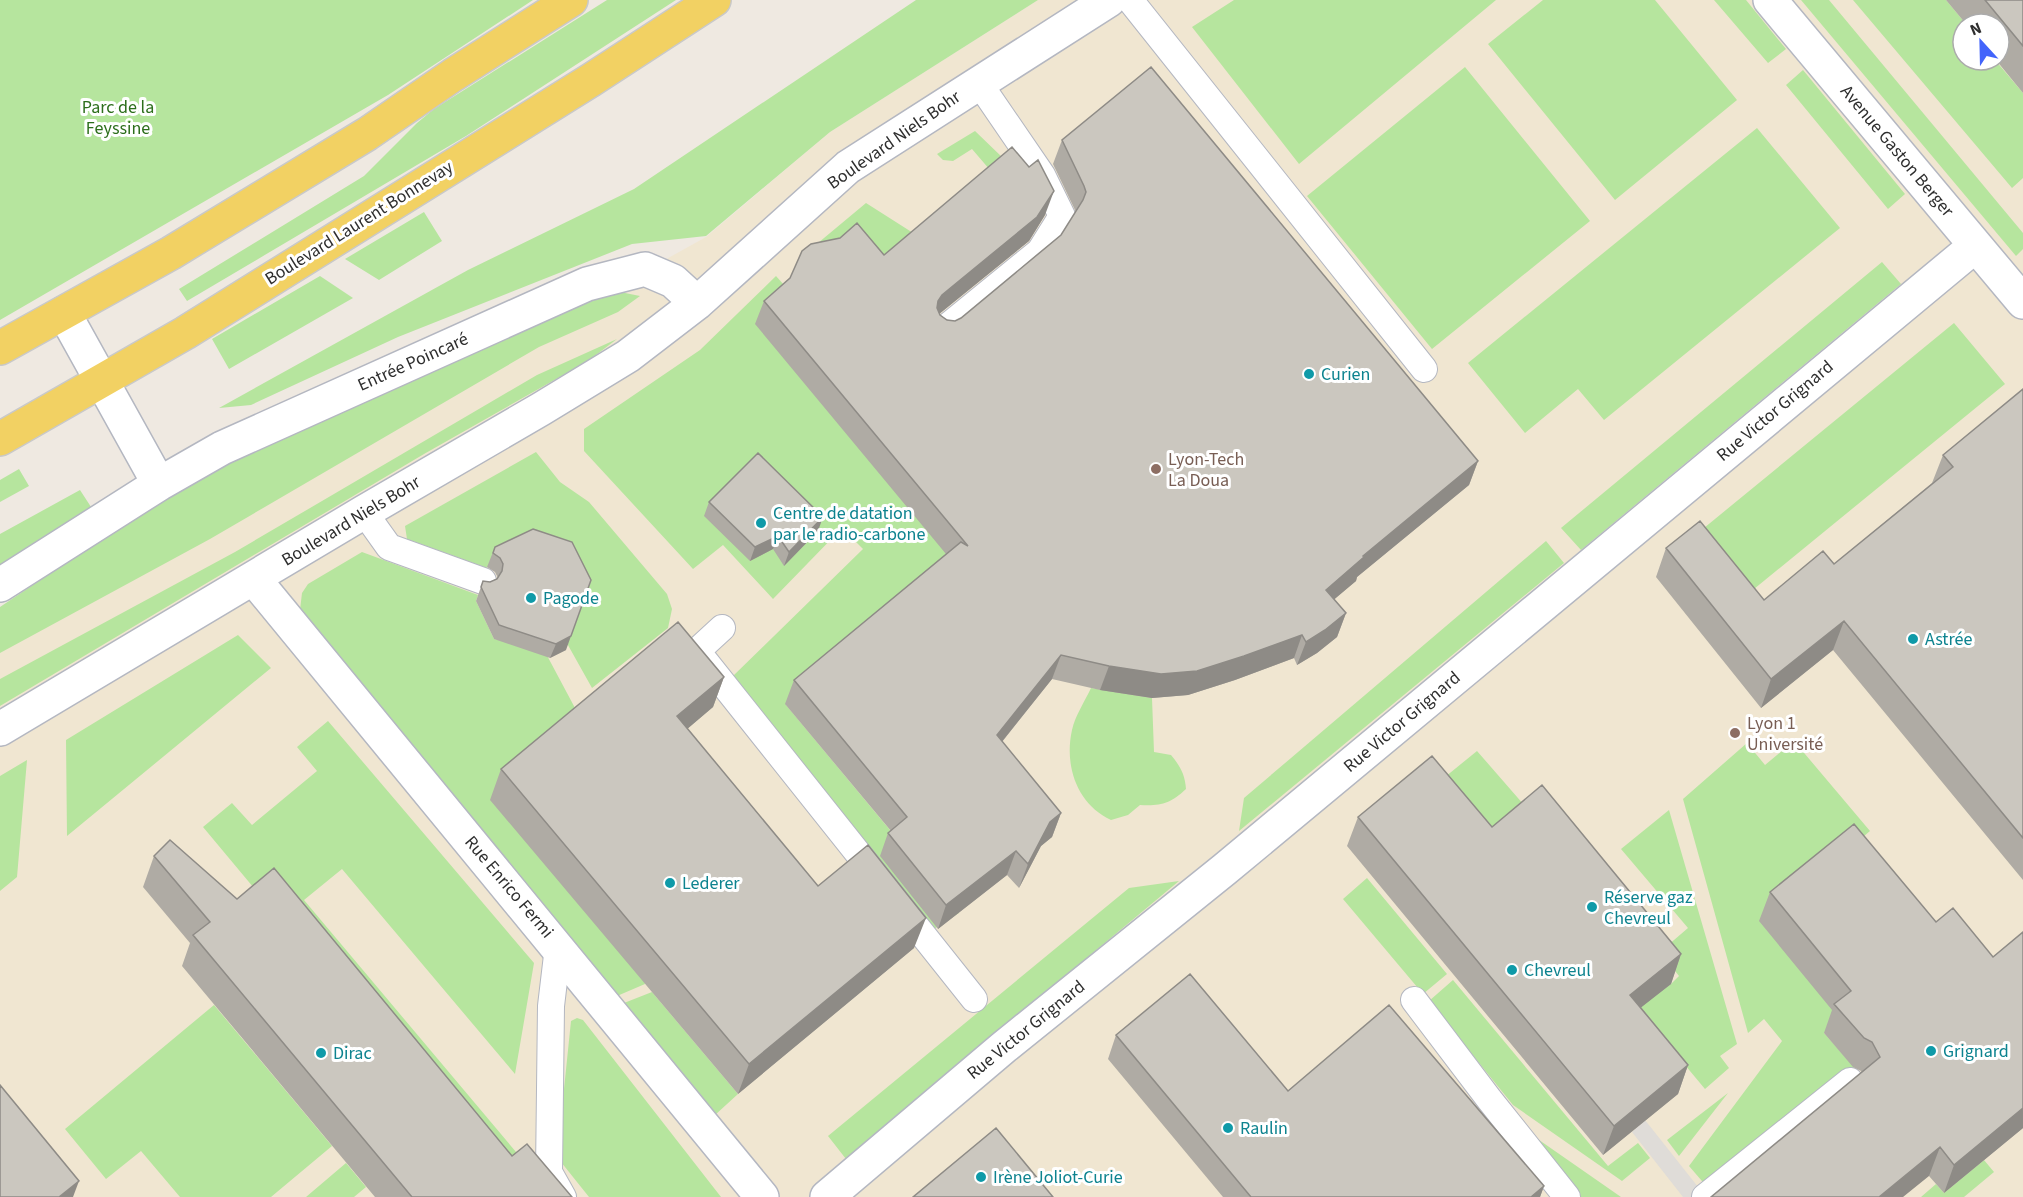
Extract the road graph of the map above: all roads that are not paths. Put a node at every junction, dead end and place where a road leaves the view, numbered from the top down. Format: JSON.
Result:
{"nodes":[{"id":1,"x":571,"y":0,"type":"edge"},
{"id":2,"x":714,"y":0,"type":"edge"},
{"id":3,"x":1109,"y":0,"type":"edge"},
{"id":4,"x":1130,"y":0,"type":"edge"},
{"id":5,"x":1770,"y":0,"type":"edge"},
{"id":6,"x":979,"y":83,"type":"junction"},
{"id":7,"x":1976,"y":246,"type":"junction"},
{"id":8,"x":2023,"y":302,"type":"edge"},
{"id":9,"x":697,"y":303,"type":"junction"},
{"id":10,"x":64,"y":313,"type":"junction"},
{"id":11,"x":943,"y":330,"type":"edge"},
{"id":12,"x":0,"y":348,"type":"edge"},
{"id":13,"x":1424,"y":369,"type":"dead end"},
{"id":14,"x":101,"y":381,"type":"junction"},
{"id":15,"x":0,"y":439,"type":"edge"},
{"id":16,"x":159,"y":484,"type":"junction"},
{"id":17,"x":364,"y":512,"type":"junction"},
{"id":18,"x":254,"y":579,"type":"junction"},
{"id":19,"x":483,"y":581,"type":"edge"},
{"id":20,"x":0,"y":585,"type":"edge"},
{"id":21,"x":722,"y":628,"type":"dead end"},
{"id":22,"x":0,"y":729,"type":"edge"},
{"id":23,"x":558,"y":947,"type":"junction"},
{"id":24,"x":974,"y":999,"type":"dead end"},
{"id":25,"x":1414,"y":1000,"type":"dead end"},
{"id":26,"x":1850,"y":1081,"type":"edge"},
{"id":27,"x":564,"y":1197,"type":"edge"},
{"id":28,"x":762,"y":1197,"type":"edge"},
{"id":29,"x":826,"y":1197,"type":"edge"},
{"id":30,"x":1567,"y":1197,"type":"edge"},
{"id":31,"x":1705,"y":1197,"type":"edge"}],
"edges":[{"from":1,"to":10,"type":"main road"},
{"from":2,"to":14,"type":"main road","name":"Boulevard Laurent Bonnevay"},
{"from":3,"to":6,"type":"street","name":"Boulevard Niels Bohr"},
{"from":4,"to":13,"type":"lane"},
{"from":5,"to":7,"type":"street","name":"Avenue Gaston Berger"},
{"from":6,"to":9,"type":"street","name":"Boulevard Niels Bohr"},
{"from":6,"to":11,"type":"lane"},
{"from":7,"to":8,"type":"street","name":"Avenue Gaston Berger"},
{"from":7,"to":29,"type":"street","name":"Rue Victor Grignard"},
{"from":9,"to":16,"type":"street","name":"Entrée Poincaré"},
{"from":9,"to":17,"type":"street","name":"Boulevard Niels Bohr"},
{"from":10,"to":12,"type":"main road"},
{"from":10,"to":14,"type":"street"},
{"from":14,"to":15,"type":"main road","name":"Boulevard Laurent Bonnevay"},
{"from":14,"to":16,"type":"street"},
{"from":16,"to":20,"type":"street","name":"Entrée Poincaré"},
{"from":17,"to":18,"type":"street","name":"Boulevard Niels Bohr"},
{"from":17,"to":19,"type":"lane"},
{"from":18,"to":22,"type":"street","name":"Boulevard Niels Bohr"},
{"from":18,"to":23,"type":"street","name":"Rue Enrico Fermi"},
{"from":21,"to":24,"type":"lane"},
{"from":23,"to":27,"type":"lane"},
{"from":23,"to":28,"type":"street","name":"Rue Enrico Fermi"},
{"from":25,"to":30,"type":"lane"},
{"from":26,"to":31,"type":"lane"}]}
